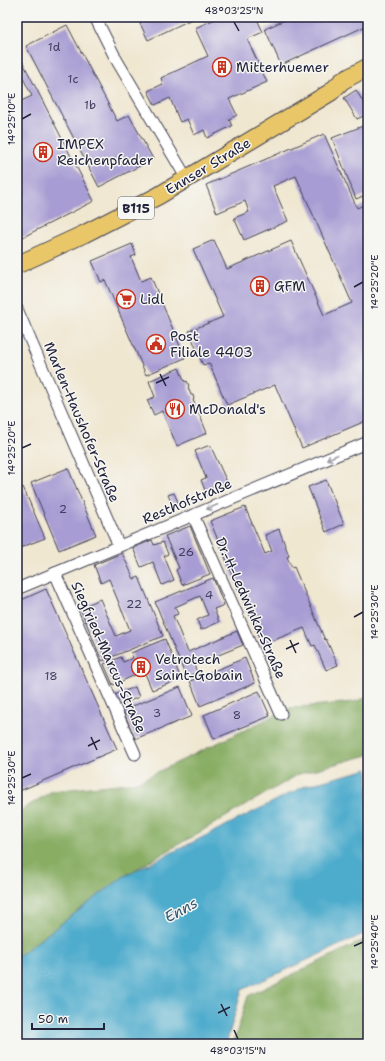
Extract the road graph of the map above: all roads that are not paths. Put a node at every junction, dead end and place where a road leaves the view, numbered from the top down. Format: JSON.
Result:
{"nodes":[{"id":1,"x":95,"y":17,"type":"edge"},
{"id":2,"x":368,"y":67,"type":"edge"},
{"id":3,"x":368,"y":78,"type":"edge"},
{"id":4,"x":331,"y":92,"type":"junction"},
{"id":5,"x":186,"y":180,"type":"junction"},
{"id":6,"x":17,"y":265,"type":"edge"},
{"id":7,"x":17,"y":309,"type":"edge"},
{"id":8,"x":368,"y":442,"type":"edge"},
{"id":9,"x":193,"y":515,"type":"junction"},
{"id":10,"x":119,"y":546,"type":"junction"},
{"id":11,"x":56,"y":573,"type":"junction"},
{"id":12,"x":17,"y":589,"type":"edge"},
{"id":13,"x":281,"y":714,"type":"dead end"},
{"id":14,"x":135,"y":754,"type":"dead end"}],
"edges":[{"from":1,"to":5,"type":"street"},
{"from":2,"to":4,"type":"main road","name":"Ennser Straße","number":"B115"},
{"from":3,"to":4,"type":"main road","name":"Ennser Straße","number":"B115"},
{"from":4,"to":5,"type":"main road","name":"Ennser Straße","number":"B115"},
{"from":5,"to":6,"type":"main road","name":"Ennser Straße","number":"B115"},
{"from":7,"to":10,"type":"street","name":"Marlen-Haushofer-Straße"},
{"from":8,"to":9,"type":"street","name":"Resthofstraße","one_way":true},
{"from":9,"to":10,"type":"street","name":"Resthofstraße"},
{"from":9,"to":13,"type":"street","name":"Dr.-H-Ledwinka-Straße"},
{"from":10,"to":11,"type":"street","name":"Resthofstraße"},
{"from":11,"to":12,"type":"street","name":"Resthofstraße"},
{"from":11,"to":14,"type":"street","name":"Siegfried-Marcus-Straße"}]}
